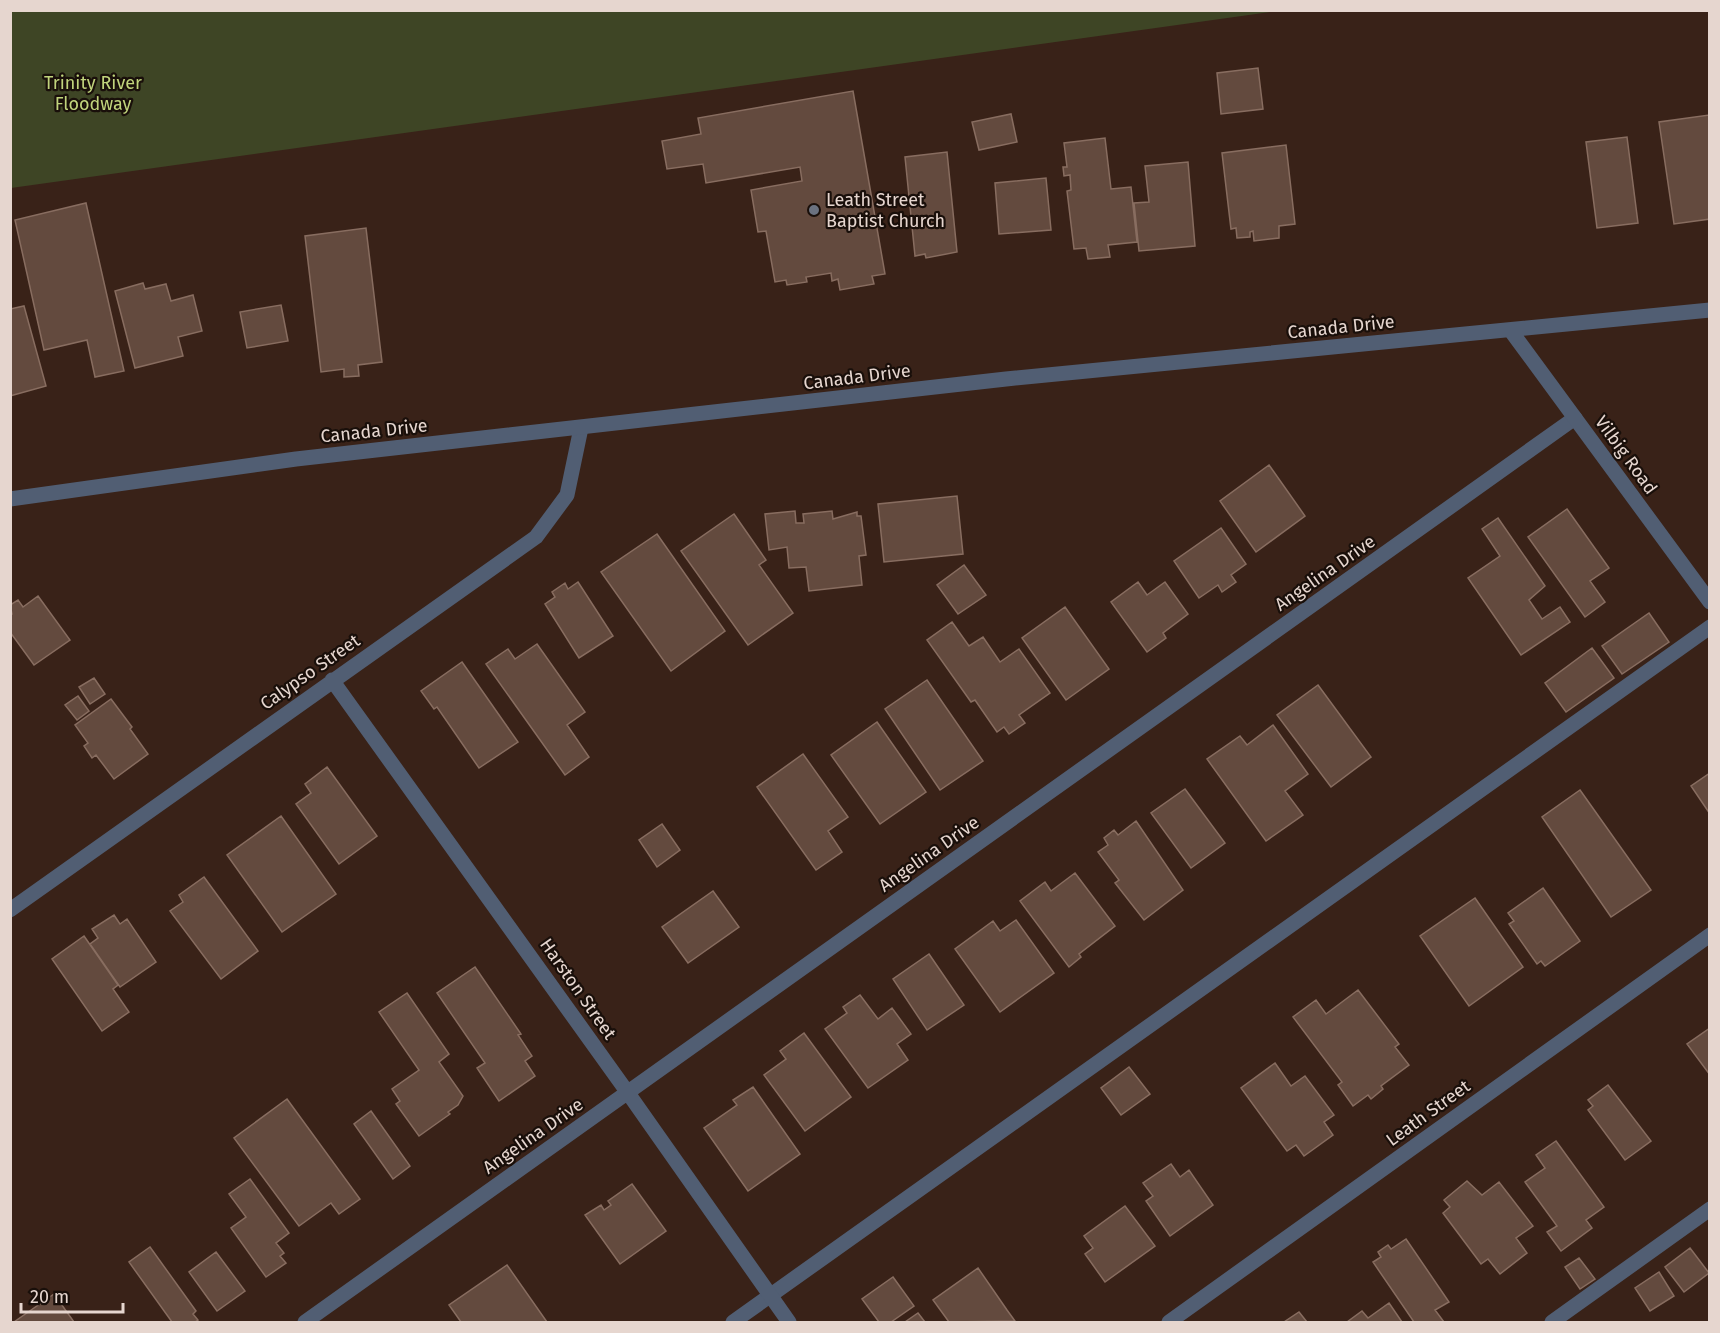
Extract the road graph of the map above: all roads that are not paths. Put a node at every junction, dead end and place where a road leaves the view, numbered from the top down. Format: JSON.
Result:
{"nodes":[{"id":1,"x":1710,"y":310,"type":"edge"},
{"id":2,"x":1511,"y":331,"type":"junction"},
{"id":3,"x":1575,"y":418,"type":"junction"},
{"id":4,"x":581,"y":428,"type":"junction"},
{"id":5,"x":10,"y":499,"type":"edge"},
{"id":6,"x":1710,"y":602,"type":"edge"},
{"id":7,"x":1710,"y":627,"type":"edge"},
{"id":8,"x":332,"y":680,"type":"junction"},
{"id":9,"x":10,"y":910,"type":"edge"},
{"id":10,"x":1710,"y":935,"type":"edge"},
{"id":11,"x":628,"y":1093,"type":"junction"},
{"id":12,"x":1710,"y":1209,"type":"edge"},
{"id":13,"x":770,"y":1296,"type":"junction"},
{"id":14,"x":304,"y":1323,"type":"edge"},
{"id":15,"x":733,"y":1323,"type":"edge"},
{"id":16,"x":789,"y":1323,"type":"edge"},
{"id":17,"x":1169,"y":1323,"type":"edge"},
{"id":18,"x":1552,"y":1323,"type":"edge"}],
"edges":[{"from":1,"to":2,"type":"street","name":"Canada Drive"},
{"from":2,"to":3,"type":"street","name":"Vilbig Road"},
{"from":2,"to":4,"type":"street","name":"Canada Drive"},
{"from":3,"to":6,"type":"street","name":"Vilbig Road"},
{"from":3,"to":11,"type":"street","name":"Angelina Drive"},
{"from":4,"to":5,"type":"street","name":"Canada Drive"},
{"from":4,"to":8,"type":"street","name":"Calypso Street"},
{"from":7,"to":13,"type":"street"},
{"from":8,"to":9,"type":"street","name":"Calypso Street"},
{"from":8,"to":11,"type":"street","name":"Harston Street"},
{"from":10,"to":17,"type":"street","name":"Leath Street"},
{"from":11,"to":13,"type":"street","name":"Harston Street"},
{"from":11,"to":14,"type":"street","name":"Angelina Drive"},
{"from":12,"to":18,"type":"street"},
{"from":13,"to":15,"type":"street"},
{"from":13,"to":16,"type":"street","name":"Harston Street"}]}
